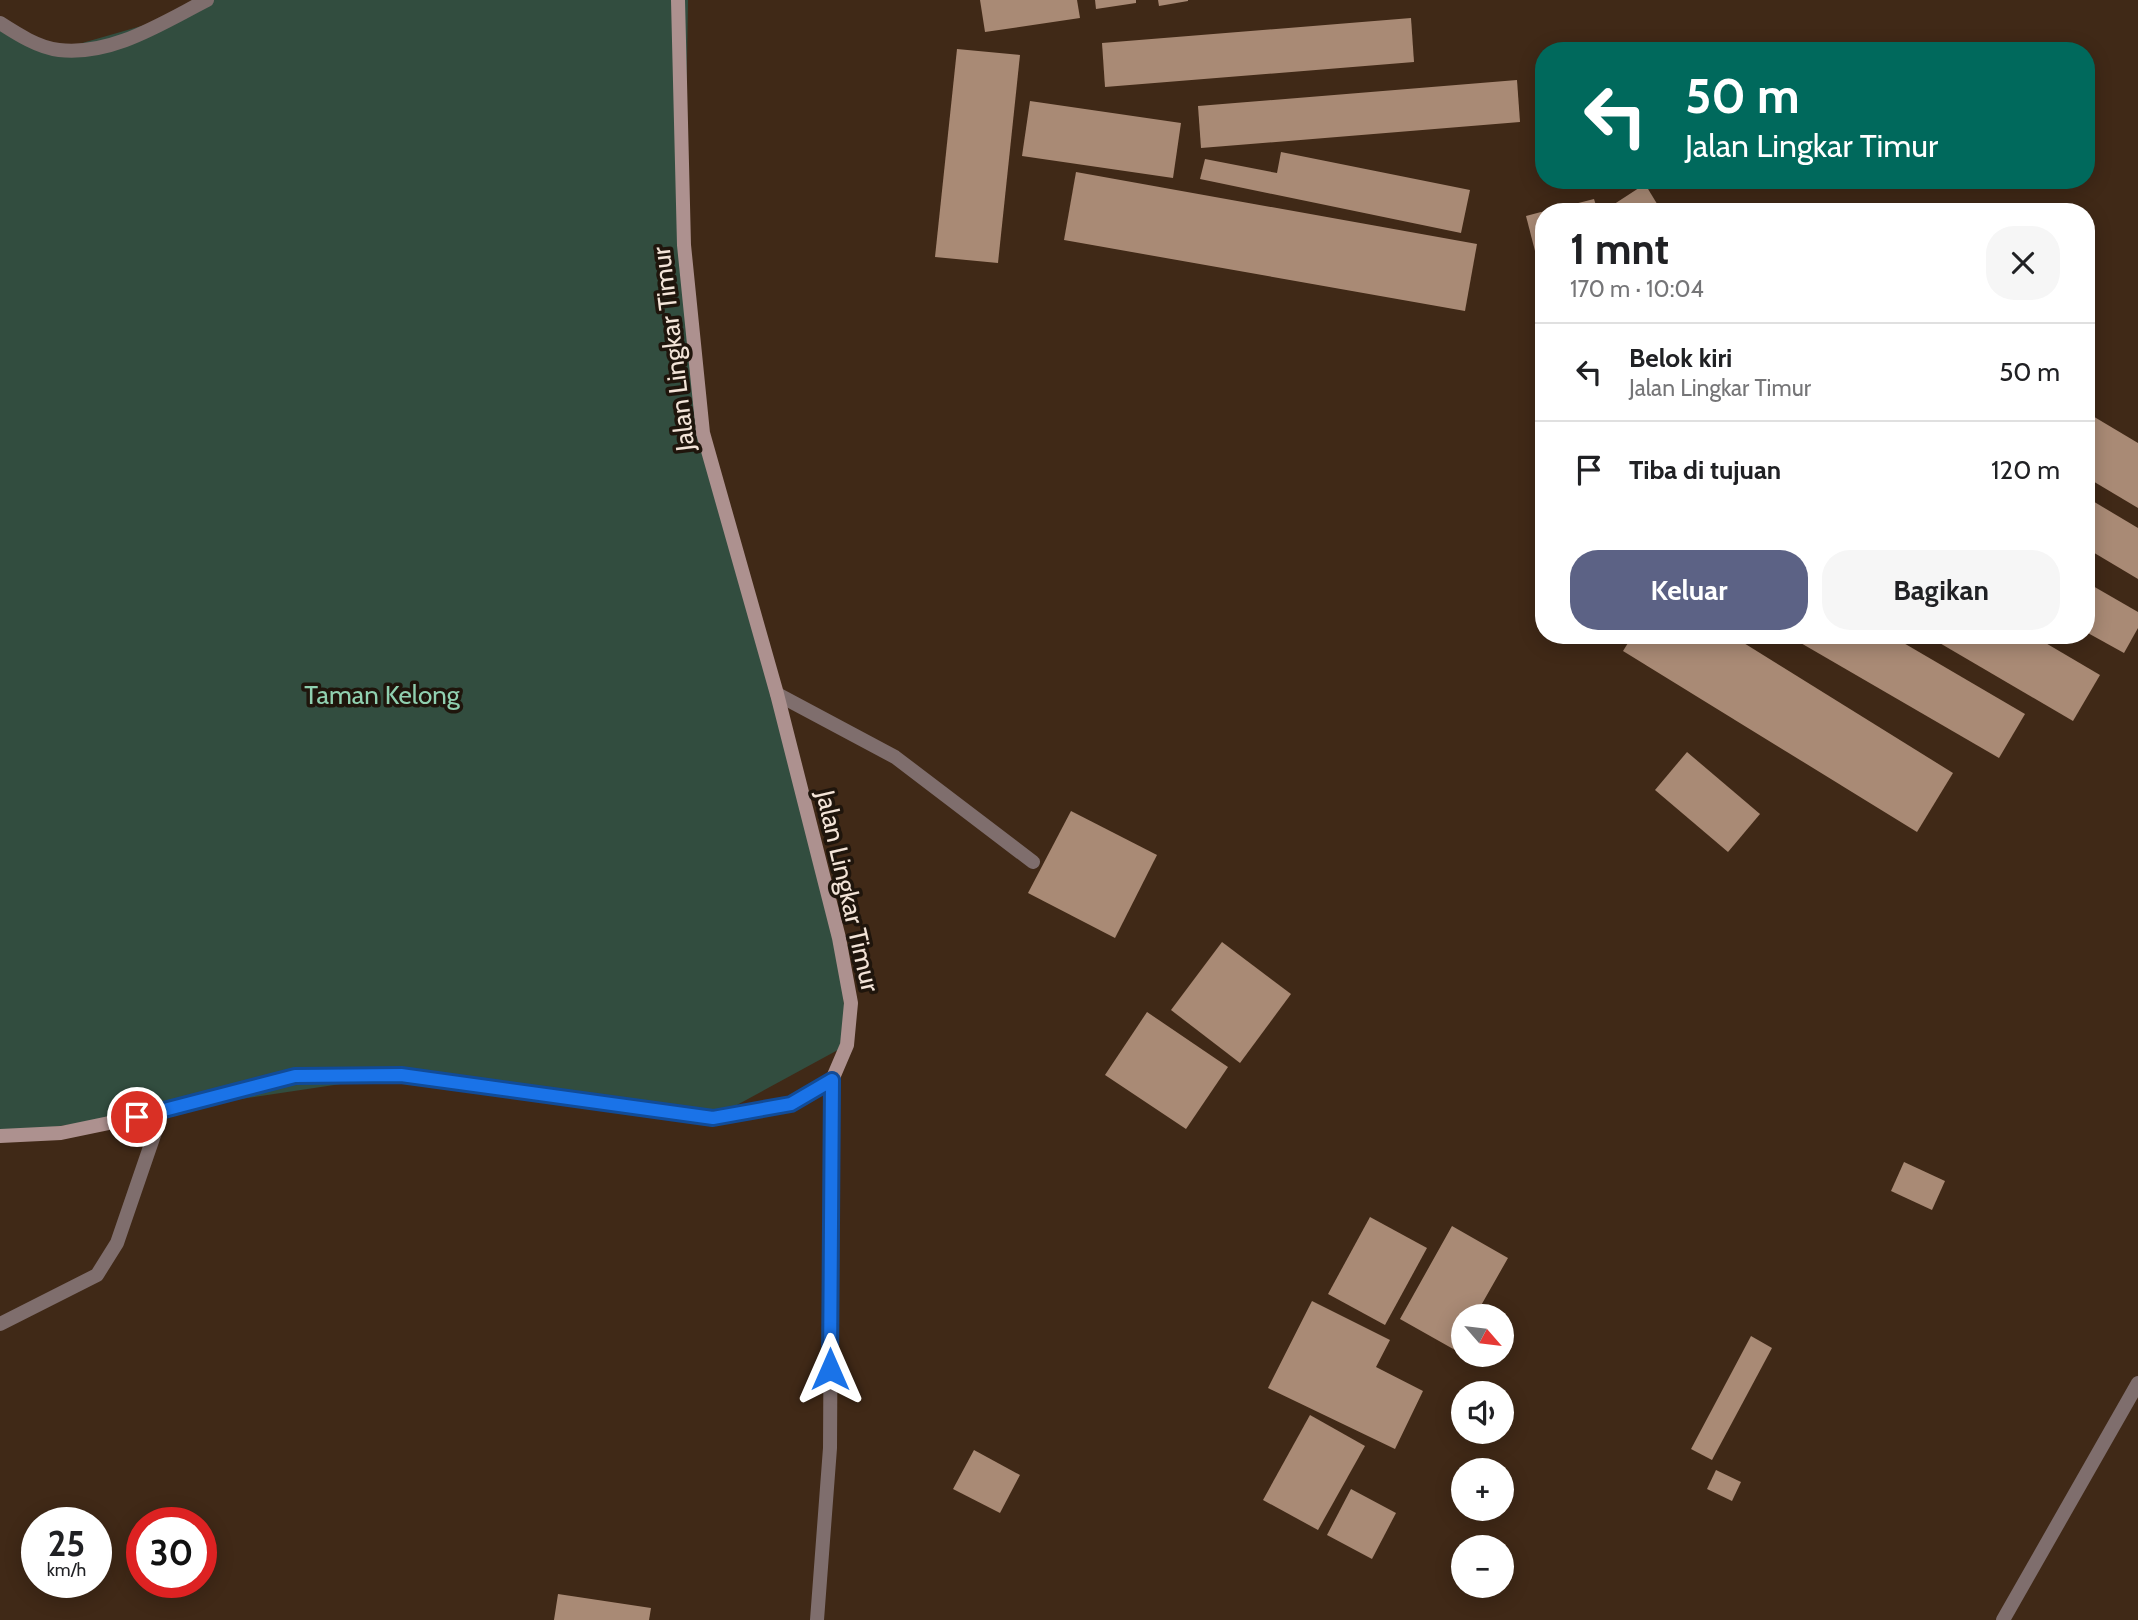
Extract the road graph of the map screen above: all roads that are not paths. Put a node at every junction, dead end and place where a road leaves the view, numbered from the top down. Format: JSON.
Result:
{"nodes":[{"id":1,"x":207,"y":0,"type":"edge"},
{"id":2,"x":678,"y":0,"type":"edge"},
{"id":3,"x":0,"y":23,"type":"edge"},
{"id":4,"x":777,"y":694,"type":"junction"},
{"id":5,"x":1033,"y":862,"type":"dead end"},
{"id":6,"x":832,"y":1080,"type":"junction"},
{"id":7,"x":162,"y":1112,"type":"junction"},
{"id":8,"x":0,"y":1136,"type":"edge"},
{"id":9,"x":0,"y":1324,"type":"edge"},
{"id":10,"x":2138,"y":1383,"type":"edge"},
{"id":11,"x":817,"y":1620,"type":"edge"},
{"id":12,"x":2003,"y":1620,"type":"edge"}],
"edges":[{"from":1,"to":3,"type":"street"},
{"from":2,"to":4,"type":"main road","name":"Jalan Lingkar Timur"},
{"from":4,"to":5,"type":"street"},
{"from":4,"to":6,"type":"main road","name":"Jalan Lingkar Timur"},
{"from":6,"to":7,"type":"main road"},
{"from":6,"to":11,"type":"street"},
{"from":7,"to":8,"type":"main road"},
{"from":7,"to":9,"type":"street"},
{"from":10,"to":12,"type":"street"}]}
